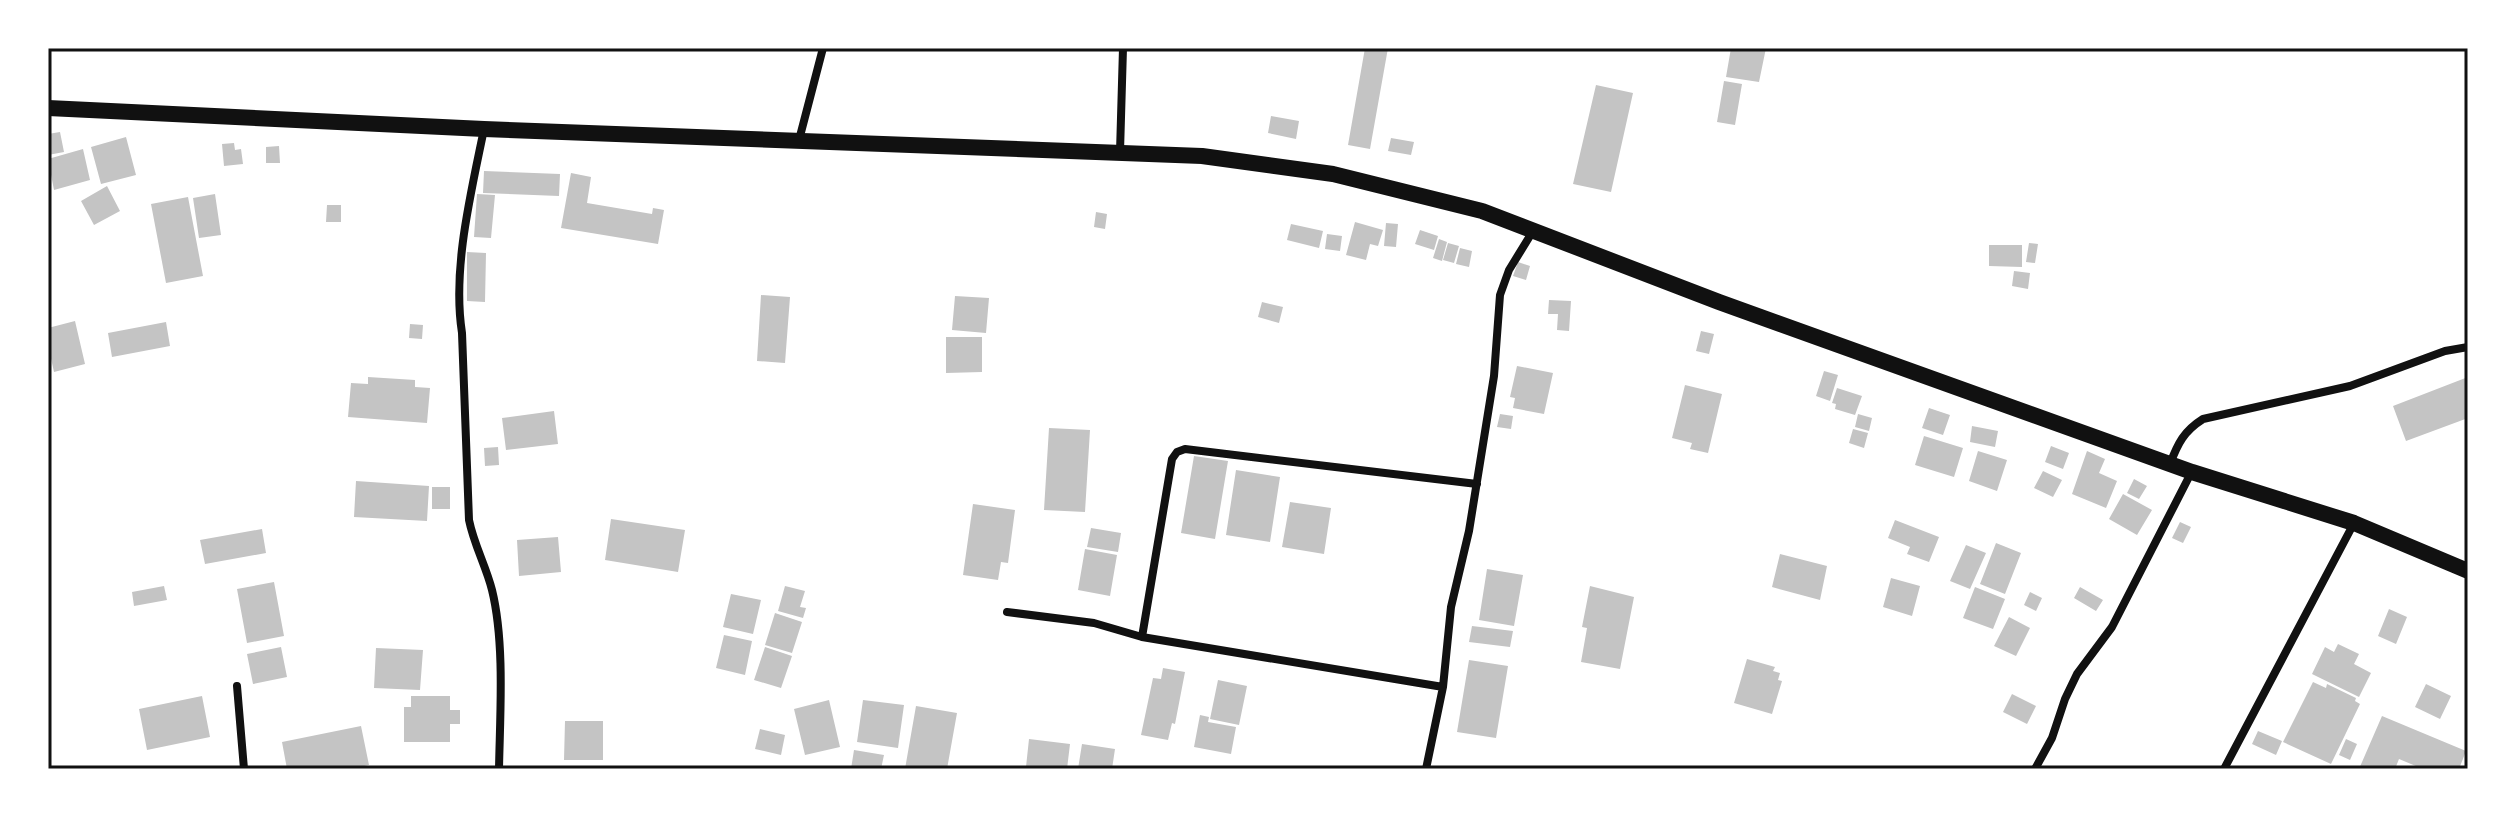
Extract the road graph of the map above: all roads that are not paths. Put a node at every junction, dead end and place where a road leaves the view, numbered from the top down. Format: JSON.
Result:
{"nodes":[{"id":1,"x":823,"y":48,"type":"edge"},
{"id":2,"x":1123,"y":48,"type":"edge"},
{"id":3,"x":48,"y":108,"type":"edge"},
{"id":4,"x":484,"y":129,"type":"junction"},
{"id":5,"x":799,"y":140,"type":"junction"},
{"id":6,"x":1120,"y":152,"type":"junction"},
{"id":7,"x":1534,"y":231,"type":"junction"},
{"id":8,"x":2468,"y":347,"type":"edge"},
{"id":9,"x":2170,"y":464,"type":"junction"},
{"id":10,"x":2192,"y":472,"type":"junction"},
{"id":11,"x":1477,"y":484,"type":"junction"},
{"id":12,"x":2354,"y":523,"type":"junction"},
{"id":13,"x":2468,"y":571,"type":"edge"},
{"id":14,"x":1007,"y":612,"type":"dead end"},
{"id":15,"x":1142,"y":637,"type":"junction"},
{"id":16,"x":237,"y":686,"type":"dead end"},
{"id":17,"x":1443,"y":687,"type":"junction"},
{"id":18,"x":244,"y":769,"type":"edge"},
{"id":19,"x":499,"y":769,"type":"edge"},
{"id":20,"x":1426,"y":769,"type":"edge"},
{"id":21,"x":2035,"y":769,"type":"edge"},
{"id":22,"x":2224,"y":769,"type":"edge"}],
"edges":[{"from":1,"to":5,"type":"street"},
{"from":2,"to":6,"type":"street"},
{"from":3,"to":4,"type":"main road"},
{"from":4,"to":5,"type":"main road"},
{"from":4,"to":19,"type":"street"},
{"from":5,"to":6,"type":"main road"},
{"from":6,"to":7,"type":"main road"},
{"from":7,"to":9,"type":"main road"},
{"from":7,"to":11,"type":"street"},
{"from":8,"to":9,"type":"street"},
{"from":9,"to":10,"type":"main road"},
{"from":10,"to":12,"type":"main road"},
{"from":10,"to":21,"type":"street"},
{"from":11,"to":15,"type":"street"},
{"from":11,"to":17,"type":"street"},
{"from":12,"to":13,"type":"main road"},
{"from":12,"to":22,"type":"street"},
{"from":14,"to":15,"type":"street"},
{"from":15,"to":17,"type":"street"},
{"from":16,"to":18,"type":"street"},
{"from":17,"to":20,"type":"street"}]}
